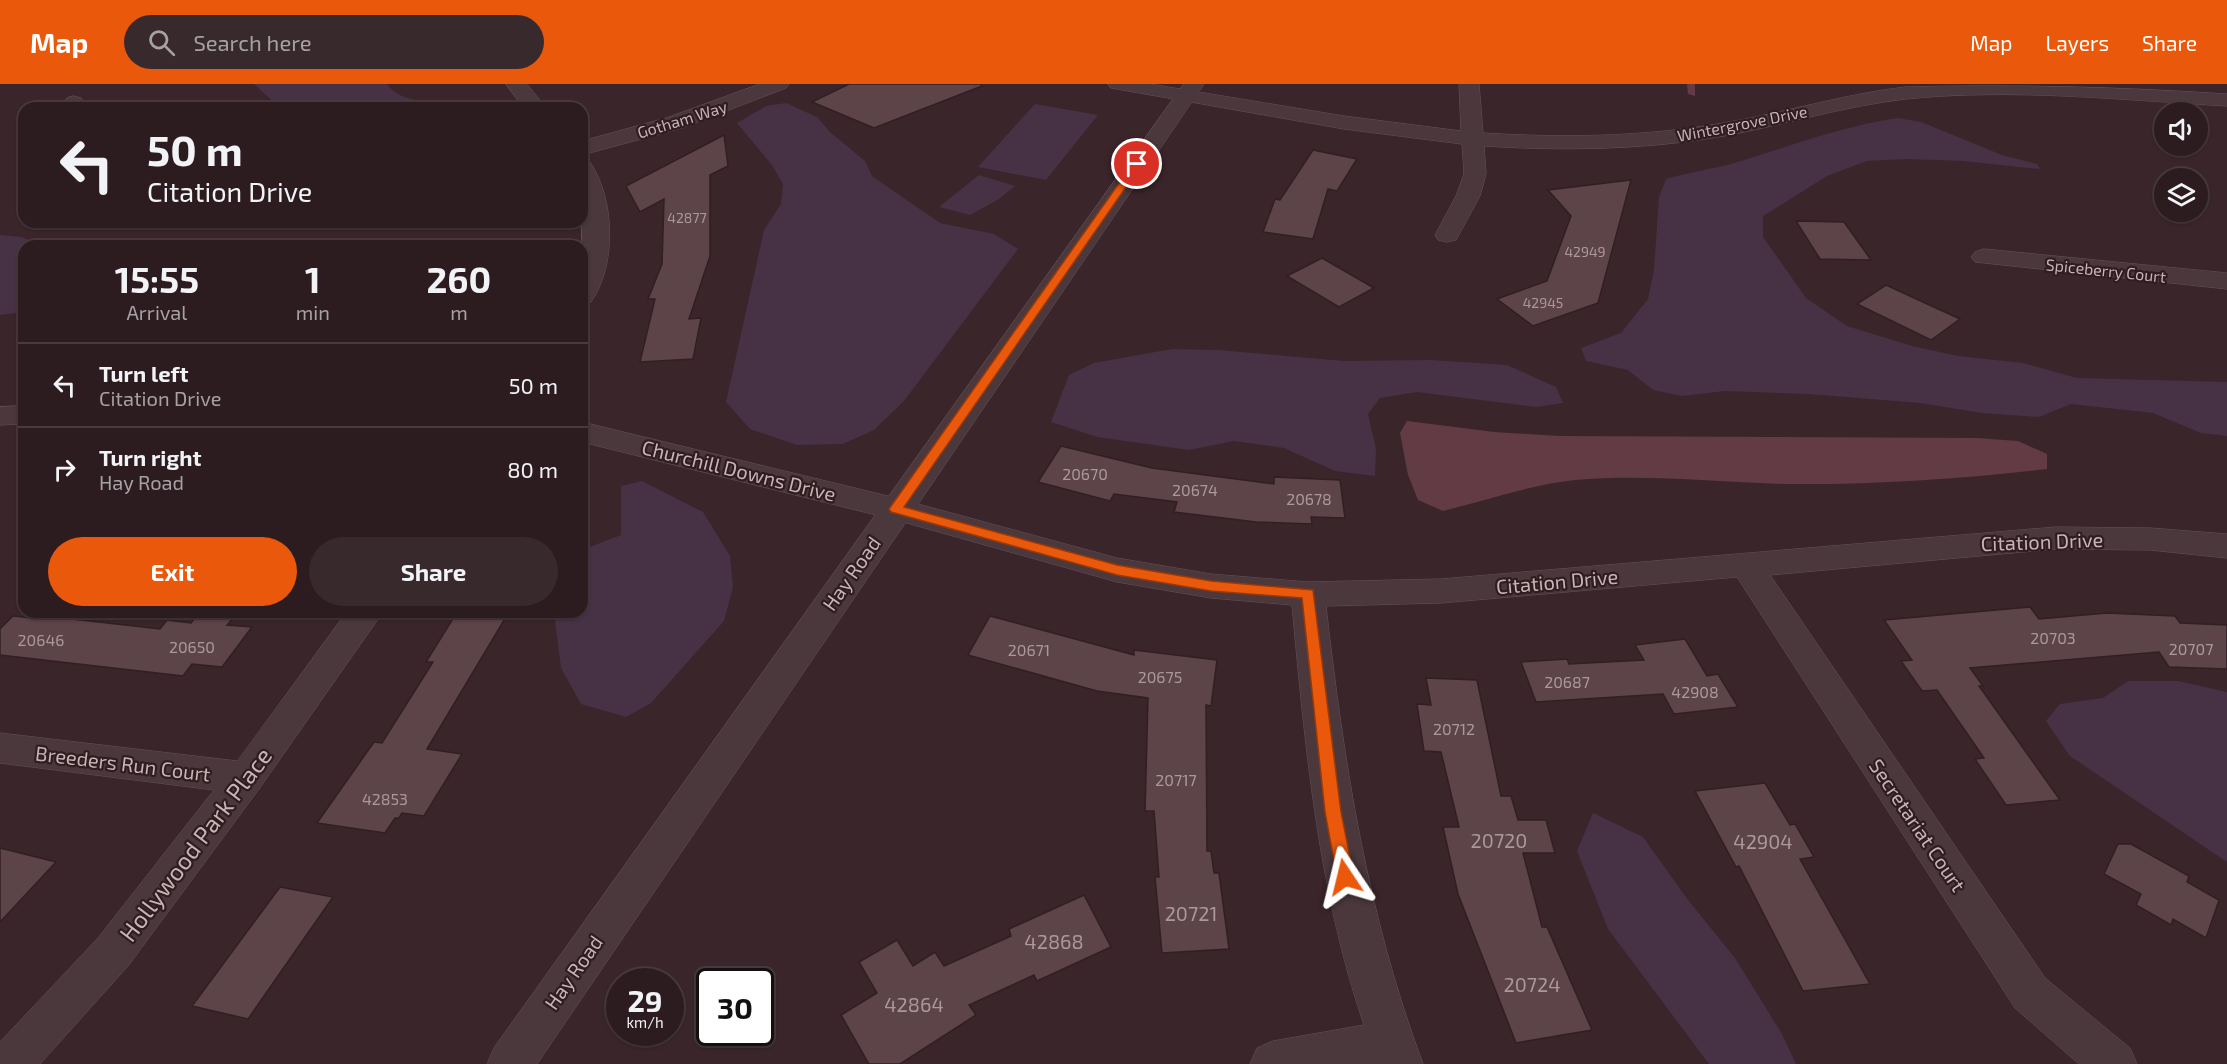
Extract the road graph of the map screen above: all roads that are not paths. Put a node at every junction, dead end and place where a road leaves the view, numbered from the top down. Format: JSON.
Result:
{"nodes":[{"id":1,"x":516,"y":84,"type":"edge"},
{"id":2,"x":779,"y":84,"type":"edge"},
{"id":3,"x":1118,"y":84,"type":"edge"},
{"id":4,"x":1469,"y":84,"type":"edge"},
{"id":5,"x":1190,"y":90,"type":"edge"},
{"id":6,"x":2227,"y":100,"type":"edge"},
{"id":7,"x":530,"y":102,"type":"edge"},
{"id":8,"x":1474,"y":140,"type":"junction"},
{"id":9,"x":588,"y":146,"type":"edge"},
{"id":10,"x":588,"y":176,"type":"edge"},
{"id":11,"x":1447,"y":235,"type":"dead end"},
{"id":12,"x":1984,"y":256,"type":"dead end"},
{"id":13,"x":588,"y":277,"type":"edge"},
{"id":14,"x":2227,"y":281,"type":"edge"},
{"id":15,"x":18,"y":415,"type":"edge"},
{"id":16,"x":0,"y":416,"type":"edge"},
{"id":17,"x":588,"y":433,"type":"edge"},
{"id":18,"x":896,"y":509,"type":"junction"},
{"id":19,"x":2227,"y":546,"type":"edge"},
{"id":20,"x":1745,"y":564,"type":"junction"},
{"id":21,"x":1308,"y":594,"type":"junction"},
{"id":22,"x":362,"y":618,"type":"edge"},
{"id":23,"x":0,"y":748,"type":"edge"},
{"id":24,"x":246,"y":778,"type":"junction"},
{"id":25,"x":1395,"y":1053,"type":"edge"},
{"id":26,"x":10,"y":1064,"type":"edge"},
{"id":27,"x":510,"y":1064,"type":"edge"},
{"id":28,"x":1273,"y":1064,"type":"edge"},
{"id":29,"x":2114,"y":1064,"type":"edge"}],
"edges":[{"from":1,"to":7,"type":"street"},
{"from":2,"to":9,"type":"street","name":"Gotham Way"},
{"from":3,"to":5,"type":"street","name":"Wintergrove Drive"},
{"from":4,"to":8,"type":"street"},
{"from":5,"to":8,"type":"street","name":"Wintergrove Drive"},
{"from":5,"to":18,"type":"street","name":"Hay Road"},
{"from":6,"to":8,"type":"street","name":"Wintergrove Drive"},
{"from":8,"to":11,"type":"street"},
{"from":10,"to":13,"type":"street"},
{"from":12,"to":14,"type":"street","name":"Spiceberry Court"},
{"from":15,"to":16,"type":"street"},
{"from":17,"to":18,"type":"street","name":"Churchill Downs Drive"},
{"from":18,"to":21,"type":"street","name":"Citation Drive"},
{"from":18,"to":27,"type":"street","name":"Hay Road"},
{"from":19,"to":20,"type":"street","name":"Citation Drive"},
{"from":20,"to":21,"type":"street","name":"Citation Drive"},
{"from":20,"to":29,"type":"street","name":"Secretariat Court"},
{"from":21,"to":25,"type":"street"},
{"from":22,"to":24,"type":"street","name":"Hollywood Park Place"},
{"from":23,"to":24,"type":"street","name":"Breeders Run Court"},
{"from":24,"to":26,"type":"street","name":"Hollywood Park Place"},
{"from":25,"to":28,"type":"street"}]}
